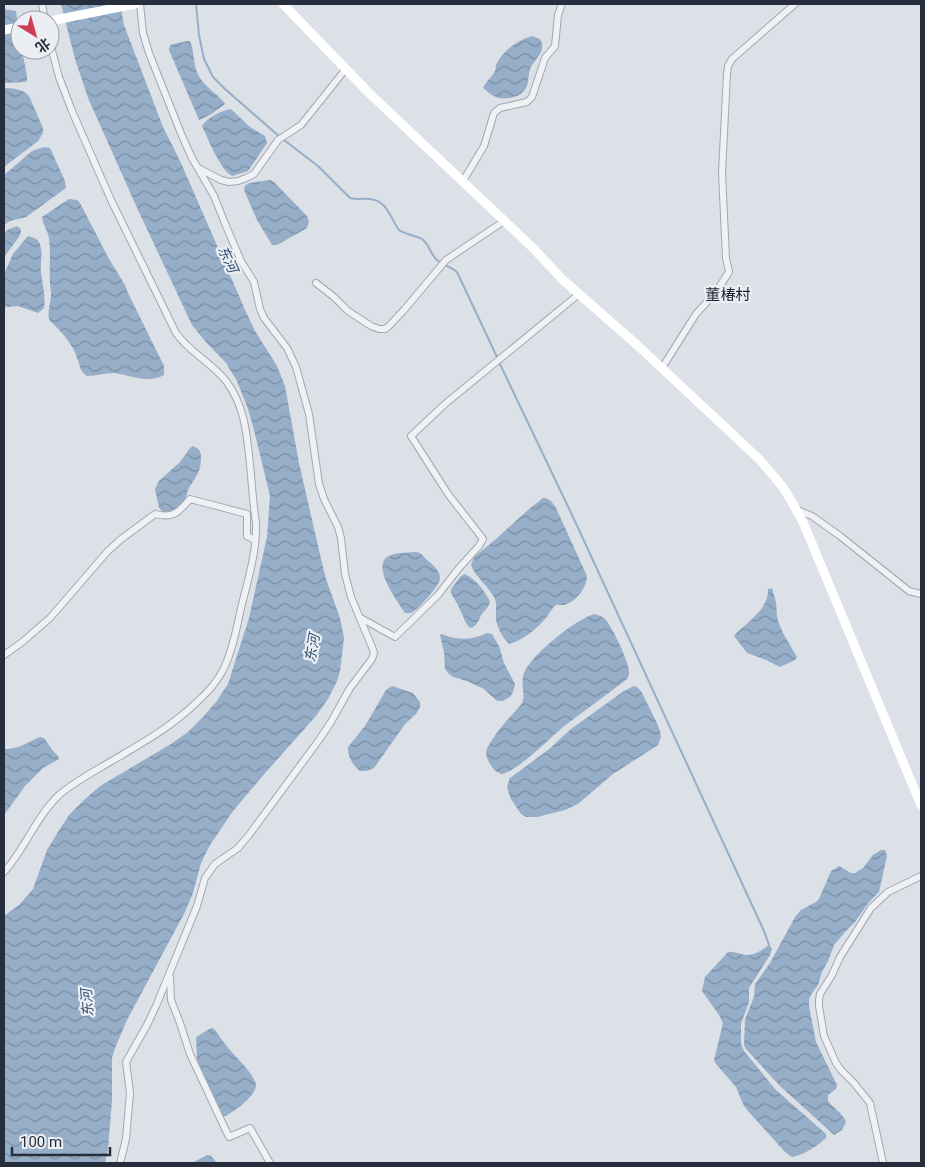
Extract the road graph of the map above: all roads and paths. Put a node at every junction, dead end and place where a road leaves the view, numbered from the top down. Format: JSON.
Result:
{"nodes":[{"id":1,"x":135,"y":4,"type":"edge"},
{"id":2,"x":140,"y":4,"type":"edge"},
{"id":3,"x":283,"y":4,"type":"edge"},
{"id":4,"x":562,"y":4,"type":"edge"},
{"id":5,"x":795,"y":4,"type":"edge"},
{"id":6,"x":60,"y":19,"type":"edge"},
{"id":7,"x":54,"y":60,"type":"edge"},
{"id":8,"x":345,"y":70,"type":"junction"},
{"id":9,"x":199,"y":168,"type":"junction"},
{"id":10,"x":463,"y":181,"type":"junction"},
{"id":11,"x":504,"y":221,"type":"junction"},
{"id":12,"x":316,"y":283,"type":"dead end"},
{"id":13,"x":579,"y":294,"type":"junction"},
{"id":14,"x":662,"y":368,"type":"junction"},
{"id":15,"x":797,"y":510,"type":"junction"},
{"id":16,"x":255,"y":540,"type":"junction"},
{"id":17,"x":921,"y":594,"type":"edge"},
{"id":18,"x":359,"y":617,"type":"junction"},
{"id":19,"x":4,"y":655,"type":"edge"},
{"id":20,"x":921,"y":804,"type":"edge"},
{"id":21,"x":4,"y":861,"type":"edge"},
{"id":22,"x":12,"y":861,"type":"junction"},
{"id":23,"x":4,"y":872,"type":"edge"},
{"id":24,"x":921,"y":876,"type":"edge"},
{"id":25,"x":170,"y":973,"type":"junction"},
{"id":26,"x":120,"y":1163,"type":"edge"},
{"id":27,"x":270,"y":1163,"type":"edge"},
{"id":28,"x":883,"y":1163,"type":"edge"}],
"edges":[{"from":1,"to":6,"type":"street"},
{"from":2,"to":9,"type":"street"},
{"from":3,"to":8,"type":"street"},
{"from":4,"to":10,"type":"street"},
{"from":5,"to":14,"type":"street"},
{"from":7,"to":16,"type":"street"},
{"from":8,"to":9,"type":"street"},
{"from":8,"to":10,"type":"street"},
{"from":9,"to":18,"type":"street"},
{"from":10,"to":11,"type":"street"},
{"from":11,"to":12,"type":"street"},
{"from":11,"to":13,"type":"street"},
{"from":13,"to":14,"type":"street"},
{"from":13,"to":18,"type":"street"},
{"from":14,"to":15,"type":"street"},
{"from":15,"to":17,"type":"street"},
{"from":15,"to":20,"type":"street"},
{"from":16,"to":19,"type":"street"},
{"from":16,"to":22,"type":"street"},
{"from":18,"to":25,"type":"street"},
{"from":21,"to":22,"type":"street"},
{"from":22,"to":23,"type":"street"},
{"from":24,"to":28,"type":"street"},
{"from":25,"to":26,"type":"street"},
{"from":25,"to":27,"type":"street"}]}
